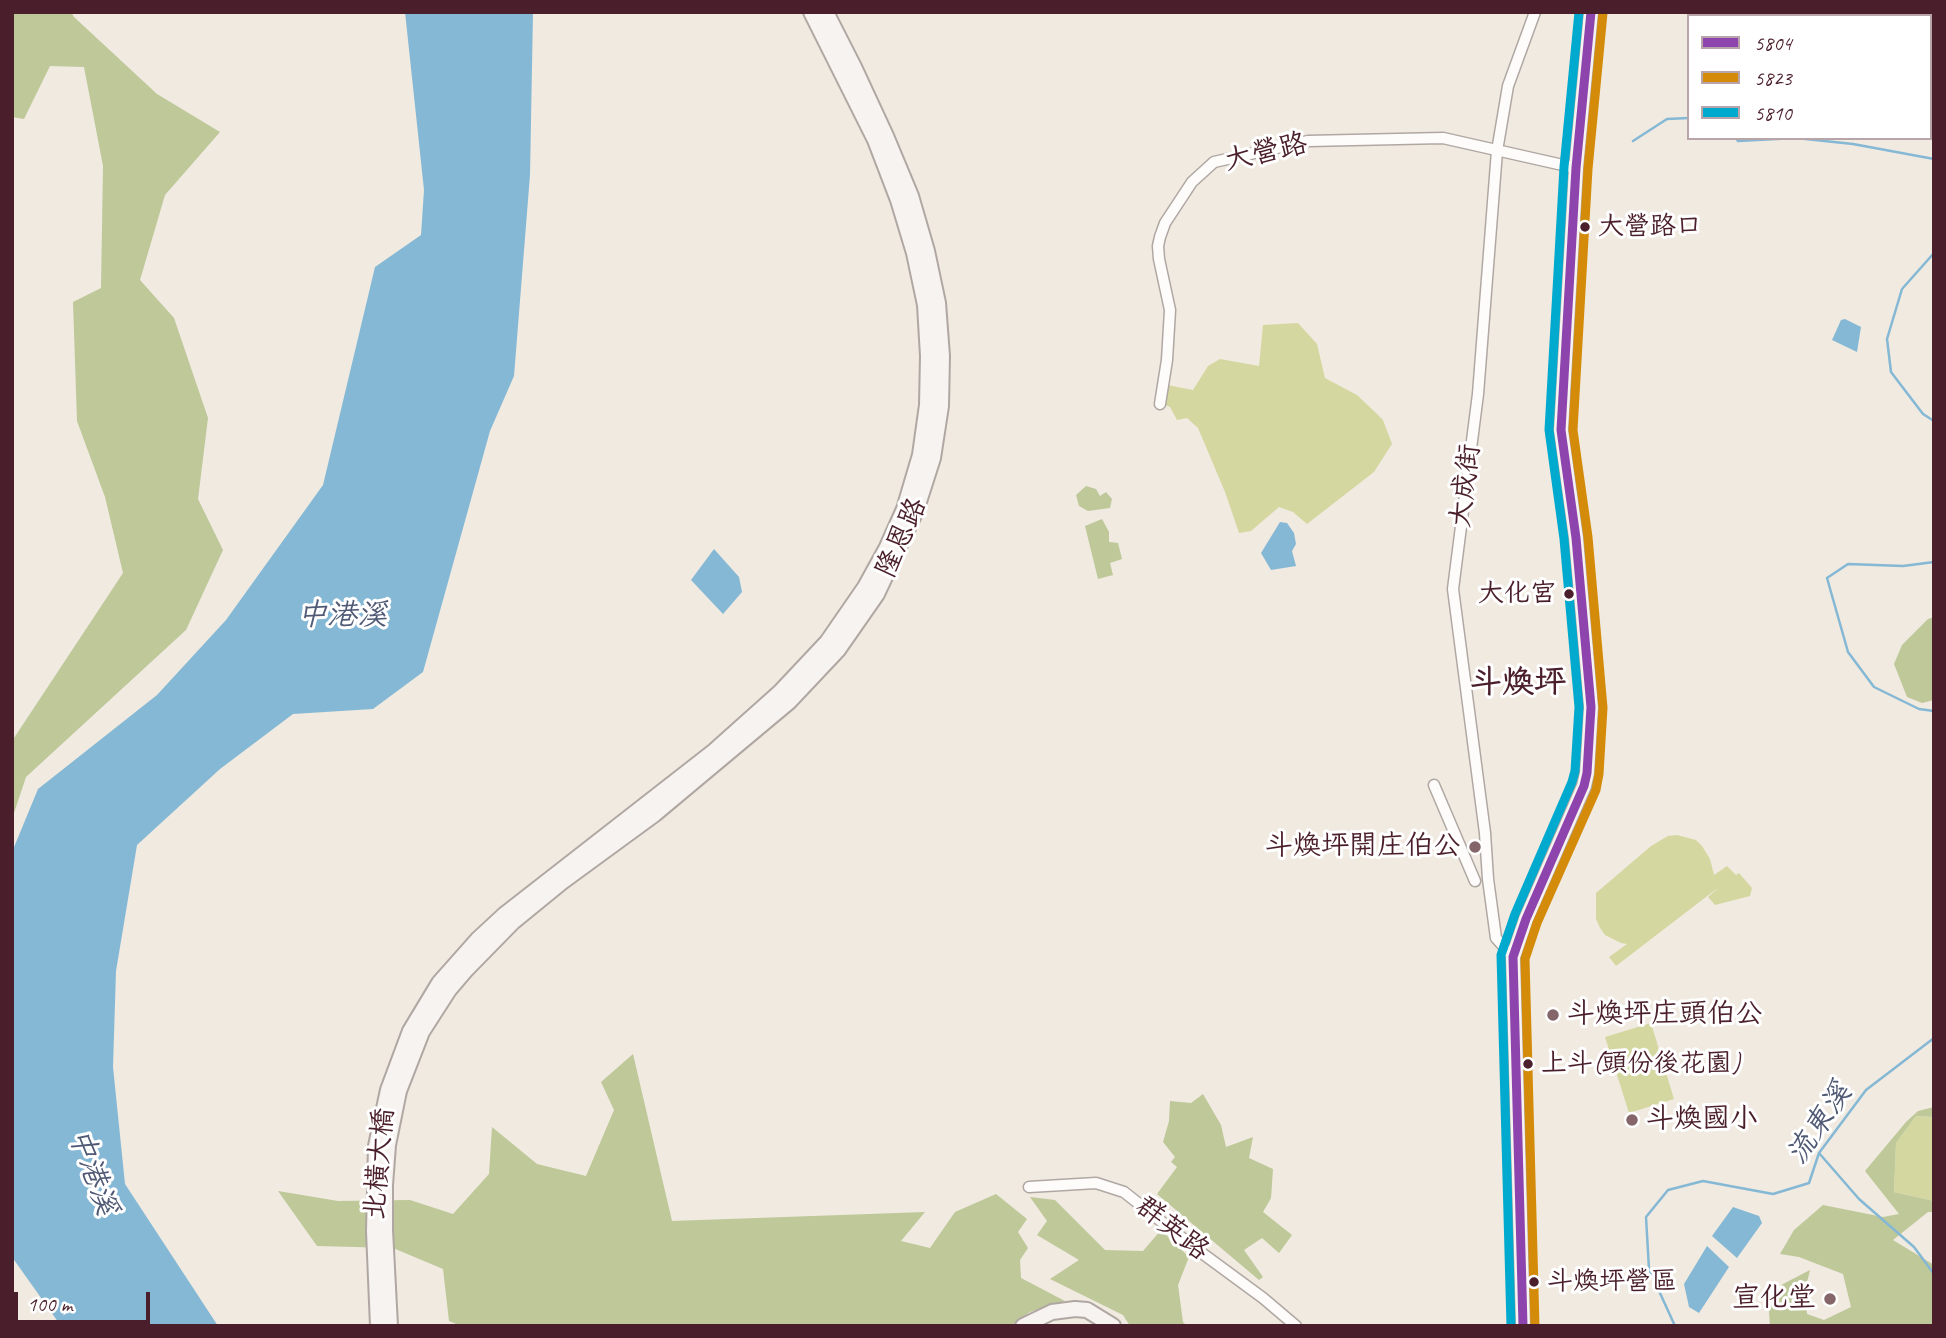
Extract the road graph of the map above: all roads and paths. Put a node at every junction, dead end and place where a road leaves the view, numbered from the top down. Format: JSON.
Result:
{"nodes":[{"id":1,"x":811,"y":12,"type":"edge"},
{"id":2,"x":826,"y":12,"type":"edge"},
{"id":3,"x":1535,"y":12,"type":"edge"},
{"id":4,"x":1591,"y":12,"type":"edge"},
{"id":5,"x":1497,"y":151,"type":"junction"},
{"id":6,"x":1576,"y":168,"type":"junction"},
{"id":7,"x":1160,"y":404,"type":"dead end"},
{"id":8,"x":784,"y":697,"type":"junction"},
{"id":9,"x":1434,"y":785,"type":"dead end"},
{"id":10,"x":1475,"y":881,"type":"dead end"},
{"id":11,"x":509,"y":918,"type":"junction"},
{"id":12,"x":1513,"y":957,"type":"junction"},
{"id":13,"x":1029,"y":1187,"type":"dead end"},
{"id":14,"x":378,"y":1326,"type":"edge"},
{"id":15,"x":390,"y":1326,"type":"edge"},
{"id":16,"x":1023,"y":1326,"type":"edge"},
{"id":17,"x":1113,"y":1326,"type":"edge"},
{"id":18,"x":1296,"y":1326,"type":"edge"},
{"id":19,"x":1523,"y":1326,"type":"edge"}],
"edges":[{"from":1,"to":8,"type":"main road","name":"隆恩路"},
{"from":2,"to":8,"type":"main road","name":"隆恩路"},
{"from":3,"to":5,"type":"street","name":"大成街"},
{"from":4,"to":6,"type":"main road"},
{"from":5,"to":6,"type":"street","name":"大營路"},
{"from":5,"to":7,"type":"street","name":"大營路"},
{"from":5,"to":12,"type":"street","name":"大成街"},
{"from":6,"to":12,"type":"main road"},
{"from":8,"to":11,"type":"main road","name":"隆恩路"},
{"from":9,"to":10,"type":"street"},
{"from":11,"to":14,"type":"main road","name":"北橫大橋"},
{"from":11,"to":15,"type":"main road","name":"北橫大橋"},
{"from":12,"to":19,"type":"main road"},
{"from":13,"to":18,"type":"street","name":"群英路"},
{"from":16,"to":17,"type":"main road"}]}
